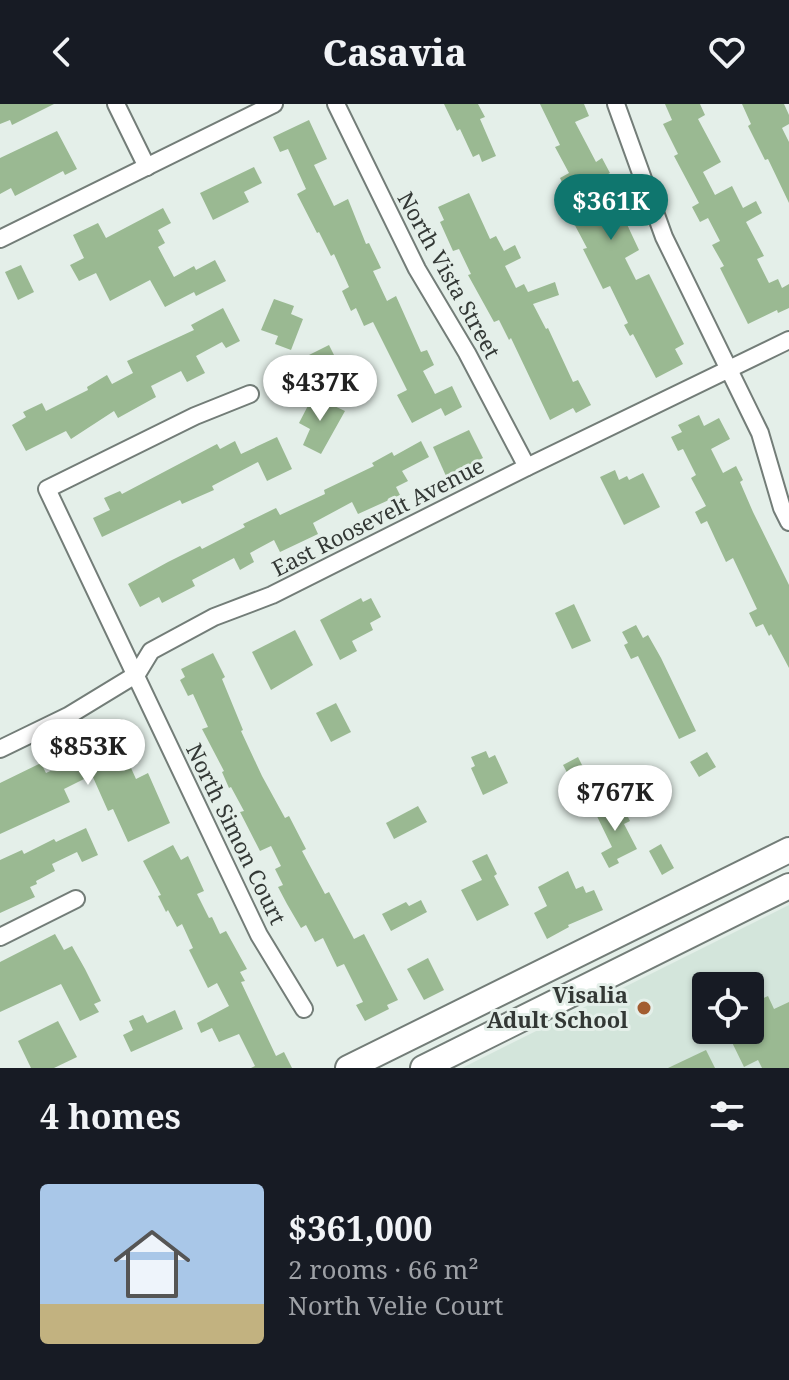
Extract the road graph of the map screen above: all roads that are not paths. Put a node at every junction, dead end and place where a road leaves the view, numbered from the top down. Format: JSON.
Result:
{"nodes":[{"id":1,"x":116,"y":104,"type":"edge"},
{"id":2,"x":274,"y":104,"type":"edge"},
{"id":3,"x":336,"y":104,"type":"edge"},
{"id":4,"x":616,"y":104,"type":"edge"},
{"id":5,"x":147,"y":167,"type":"junction"},
{"id":6,"x":0,"y":239,"type":"edge"},
{"id":7,"x":789,"y":340,"type":"edge"},
{"id":8,"x":727,"y":369,"type":"junction"},
{"id":9,"x":250,"y":394,"type":"dead end"},
{"id":10,"x":527,"y":467,"type":"junction"},
{"id":11,"x":789,"y":522,"type":"edge"},
{"id":12,"x":137,"y":674,"type":"junction"},
{"id":13,"x":0,"y":749,"type":"edge"},
{"id":14,"x":789,"y":850,"type":"edge"},
{"id":15,"x":789,"y":869,"type":"edge"},
{"id":16,"x":789,"y":886,"type":"edge"},
{"id":17,"x":76,"y":899,"type":"dead end"},
{"id":18,"x":0,"y":937,"type":"edge"},
{"id":19,"x":587,"y":986,"type":"junction"},
{"id":20,"x":304,"y":1009,"type":"dead end"},
{"id":21,"x":348,"y":1068,"type":"edge"},
{"id":22,"x":423,"y":1068,"type":"edge"}],
"edges":[{"from":1,"to":5,"type":"street"},
{"from":2,"to":5,"type":"street"},
{"from":3,"to":10,"type":"street","name":"North Vista Street"},
{"from":4,"to":8,"type":"street"},
{"from":5,"to":6,"type":"street"},
{"from":7,"to":8,"type":"street","name":"East Roosevelt Avenue"},
{"from":8,"to":10,"type":"street","name":"East Roosevelt Avenue"},
{"from":8,"to":11,"type":"street"},
{"from":9,"to":12,"type":"street","name":"North Simon Court"},
{"from":10,"to":12,"type":"street","name":"East Roosevelt Avenue"},
{"from":12,"to":13,"type":"street","name":"East Roosevelt Avenue"},
{"from":12,"to":20,"type":"street","name":"North Simon Court"},
{"from":14,"to":21,"type":"main road"},
{"from":15,"to":19,"type":"main road"},
{"from":16,"to":19,"type":"main road"},
{"from":17,"to":18,"type":"street"},
{"from":19,"to":22,"type":"main road"}]}
